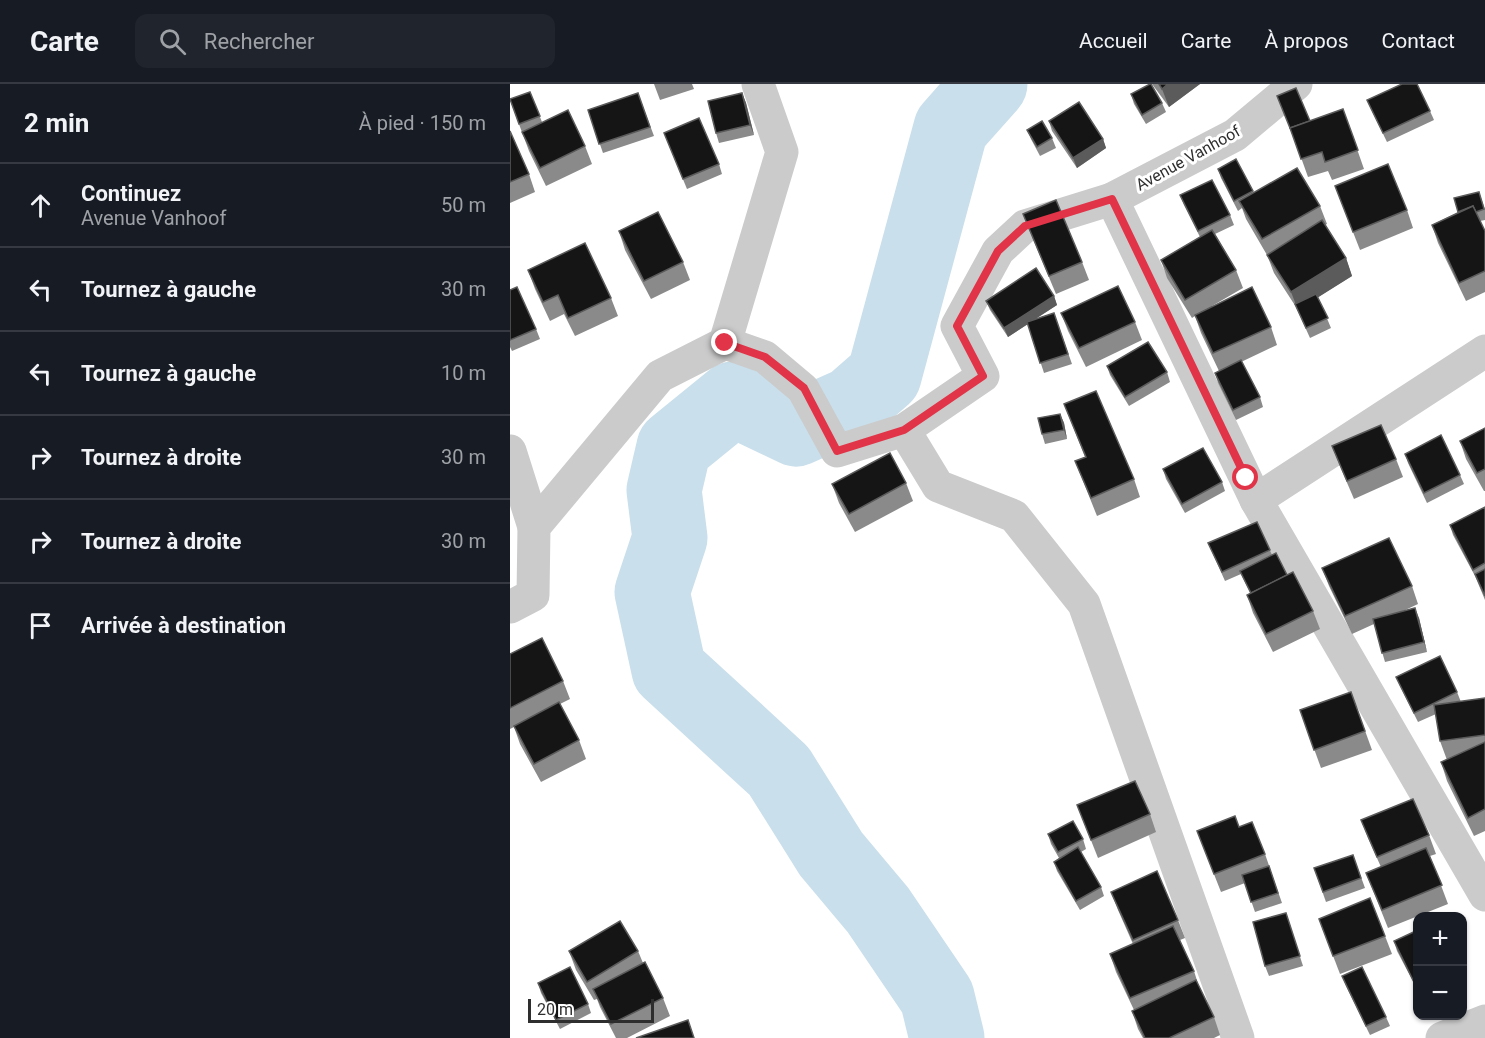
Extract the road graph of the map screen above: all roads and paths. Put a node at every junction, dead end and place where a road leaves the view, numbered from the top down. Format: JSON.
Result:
{"nodes":[{"id":1,"x":758,"y":84,"type":"edge"},
{"id":2,"x":1296,"y":84,"type":"edge"},
{"id":3,"x":1112,"y":199,"type":"junction"},
{"id":4,"x":725,"y":343,"type":"junction"},
{"id":5,"x":1485,"y":351,"type":"edge"},
{"id":6,"x":904,"y":430,"type":"junction"},
{"id":7,"x":510,"y":451,"type":"edge"},
{"id":8,"x":1256,"y":500,"type":"junction"},
{"id":9,"x":534,"y":527,"type":"junction"},
{"id":10,"x":510,"y":607,"type":"edge"},
{"id":11,"x":1485,"y":896,"type":"edge"},
{"id":12,"x":1485,"y":1021,"type":"edge"},
{"id":13,"x":1238,"y":1038,"type":"edge"},
{"id":14,"x":1442,"y":1038,"type":"edge"}],
"edges":[{"from":1,"to":4,"type":"street"},
{"from":2,"to":3,"type":"street","name":"Avenue Vanhoof"},
{"from":3,"to":6,"type":"street","name":"Avenue Vanhoof"},
{"from":3,"to":8,"type":"street"},
{"from":4,"to":6,"type":"street"},
{"from":4,"to":9,"type":"street"},
{"from":5,"to":8,"type":"street"},
{"from":6,"to":13,"type":"street"},
{"from":7,"to":9,"type":"street"},
{"from":8,"to":11,"type":"street"},
{"from":9,"to":10,"type":"street"},
{"from":12,"to":14,"type":"street"}]}
